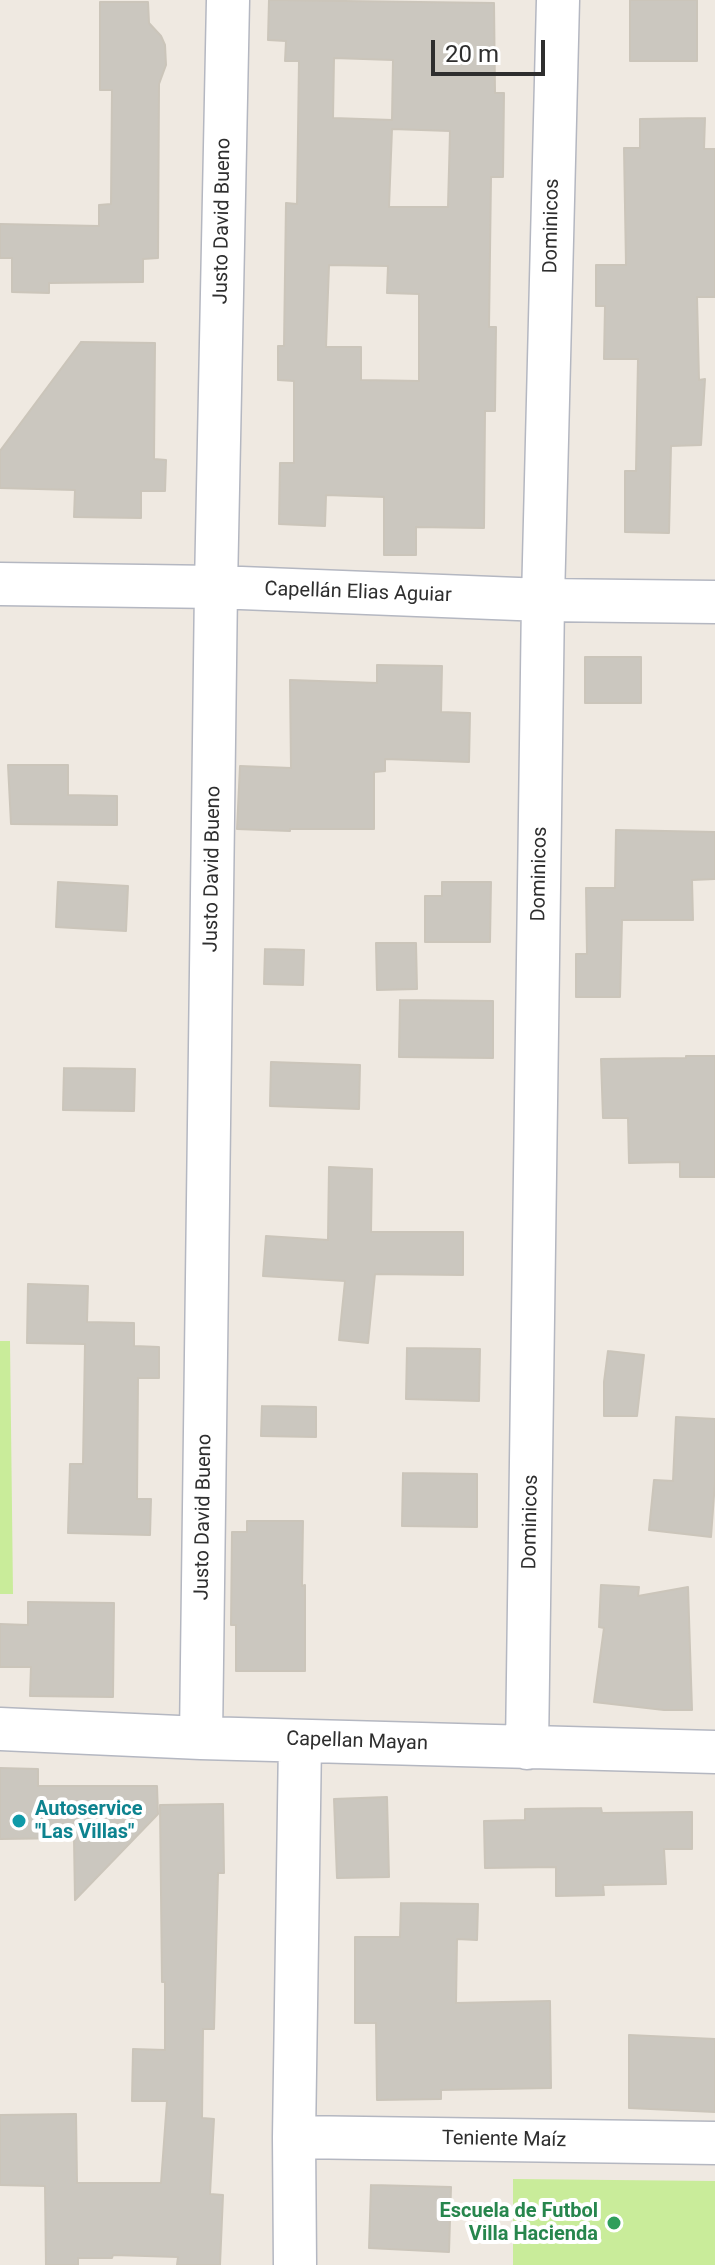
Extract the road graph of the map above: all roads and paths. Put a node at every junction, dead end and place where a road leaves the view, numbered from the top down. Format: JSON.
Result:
{"nodes":[{"id":1,"x":228,"y":0,"type":"edge"},
{"id":2,"x":558,"y":0,"type":"edge"},
{"id":3,"x":0,"y":584,"type":"edge"},
{"id":4,"x":216,"y":587,"type":"junction"},
{"id":5,"x":543,"y":600,"type":"junction"},
{"id":6,"x":715,"y":602,"type":"edge"},
{"id":7,"x":0,"y":1729,"type":"edge"},
{"id":8,"x":201,"y":1738,"type":"junction"},
{"id":9,"x":300,"y":1741,"type":"junction"},
{"id":10,"x":527,"y":1748,"type":"junction"},
{"id":11,"x":715,"y":1752,"type":"edge"},
{"id":12,"x":294,"y":2137,"type":"junction"},
{"id":13,"x":715,"y":2143,"type":"edge"},
{"id":14,"x":295,"y":2265,"type":"edge"}],
"edges":[{"from":1,"to":4,"type":"street","name":"Justo David Bueno"},
{"from":2,"to":5,"type":"street","name":"Dominicos"},
{"from":3,"to":4,"type":"street","name":"Capellán Elias Aguiar"},
{"from":4,"to":5,"type":"street","name":"Capellán Elias Aguiar"},
{"from":4,"to":8,"type":"street","name":"Justo David Bueno"},
{"from":5,"to":6,"type":"street","name":"Capellán Elias Aguiar"},
{"from":5,"to":10,"type":"street","name":"Dominicos"},
{"from":7,"to":8,"type":"street","name":"Capellan Mayan"},
{"from":8,"to":9,"type":"street","name":"Capellan Mayan"},
{"from":9,"to":10,"type":"street","name":"Capellan Mayan"},
{"from":9,"to":12,"type":"street"},
{"from":10,"to":11,"type":"street","name":"Capellan Mayan"},
{"from":12,"to":13,"type":"street","name":"Teniente Maíz"},
{"from":12,"to":14,"type":"street"}]}
